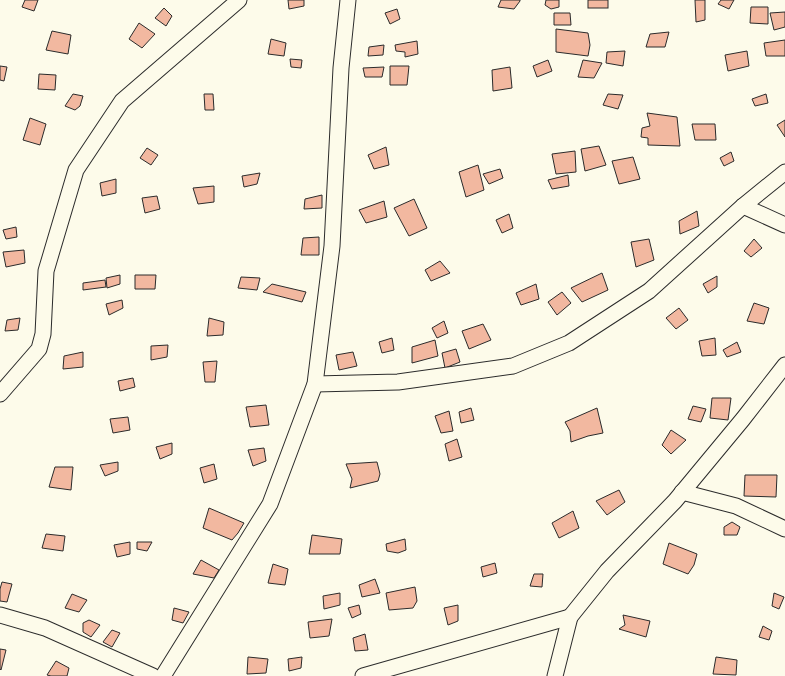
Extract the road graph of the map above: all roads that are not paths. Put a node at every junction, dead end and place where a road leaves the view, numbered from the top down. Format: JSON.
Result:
{"nodes":[{"id":1,"x":239,"y":0,"type":"edge"},
{"id":2,"x":348,"y":0,"type":"edge"},
{"id":3,"x":785,"y":172,"type":"edge"},
{"id":4,"x":743,"y":206,"type":"junction"},
{"id":5,"x":785,"y":225,"type":"edge"},
{"id":6,"x":785,"y":365,"type":"edge"},
{"id":7,"x":316,"y":384,"type":"junction"},
{"id":8,"x":0,"y":394,"type":"edge"},
{"id":9,"x":682,"y":492,"type":"junction"},
{"id":10,"x":785,"y":529,"type":"edge"},
{"id":11,"x":0,"y":615,"type":"edge"},
{"id":12,"x":570,"y":617,"type":"junction"},
{"id":13,"x":153,"y":676,"type":"edge"},
{"id":14,"x":163,"y":676,"type":"edge"},
{"id":15,"x":363,"y":676,"type":"edge"},
{"id":16,"x":555,"y":676,"type":"edge"}],
"edges":[{"from":1,"to":8,"type":"street"},
{"from":2,"to":7,"type":"street"},
{"from":3,"to":4,"type":"street"},
{"from":4,"to":5,"type":"street"},
{"from":4,"to":7,"type":"street"},
{"from":6,"to":9,"type":"street"},
{"from":7,"to":14,"type":"street"},
{"from":9,"to":10,"type":"street"},
{"from":9,"to":12,"type":"street"},
{"from":11,"to":13,"type":"street"},
{"from":12,"to":15,"type":"street"},
{"from":12,"to":16,"type":"street"}]}
